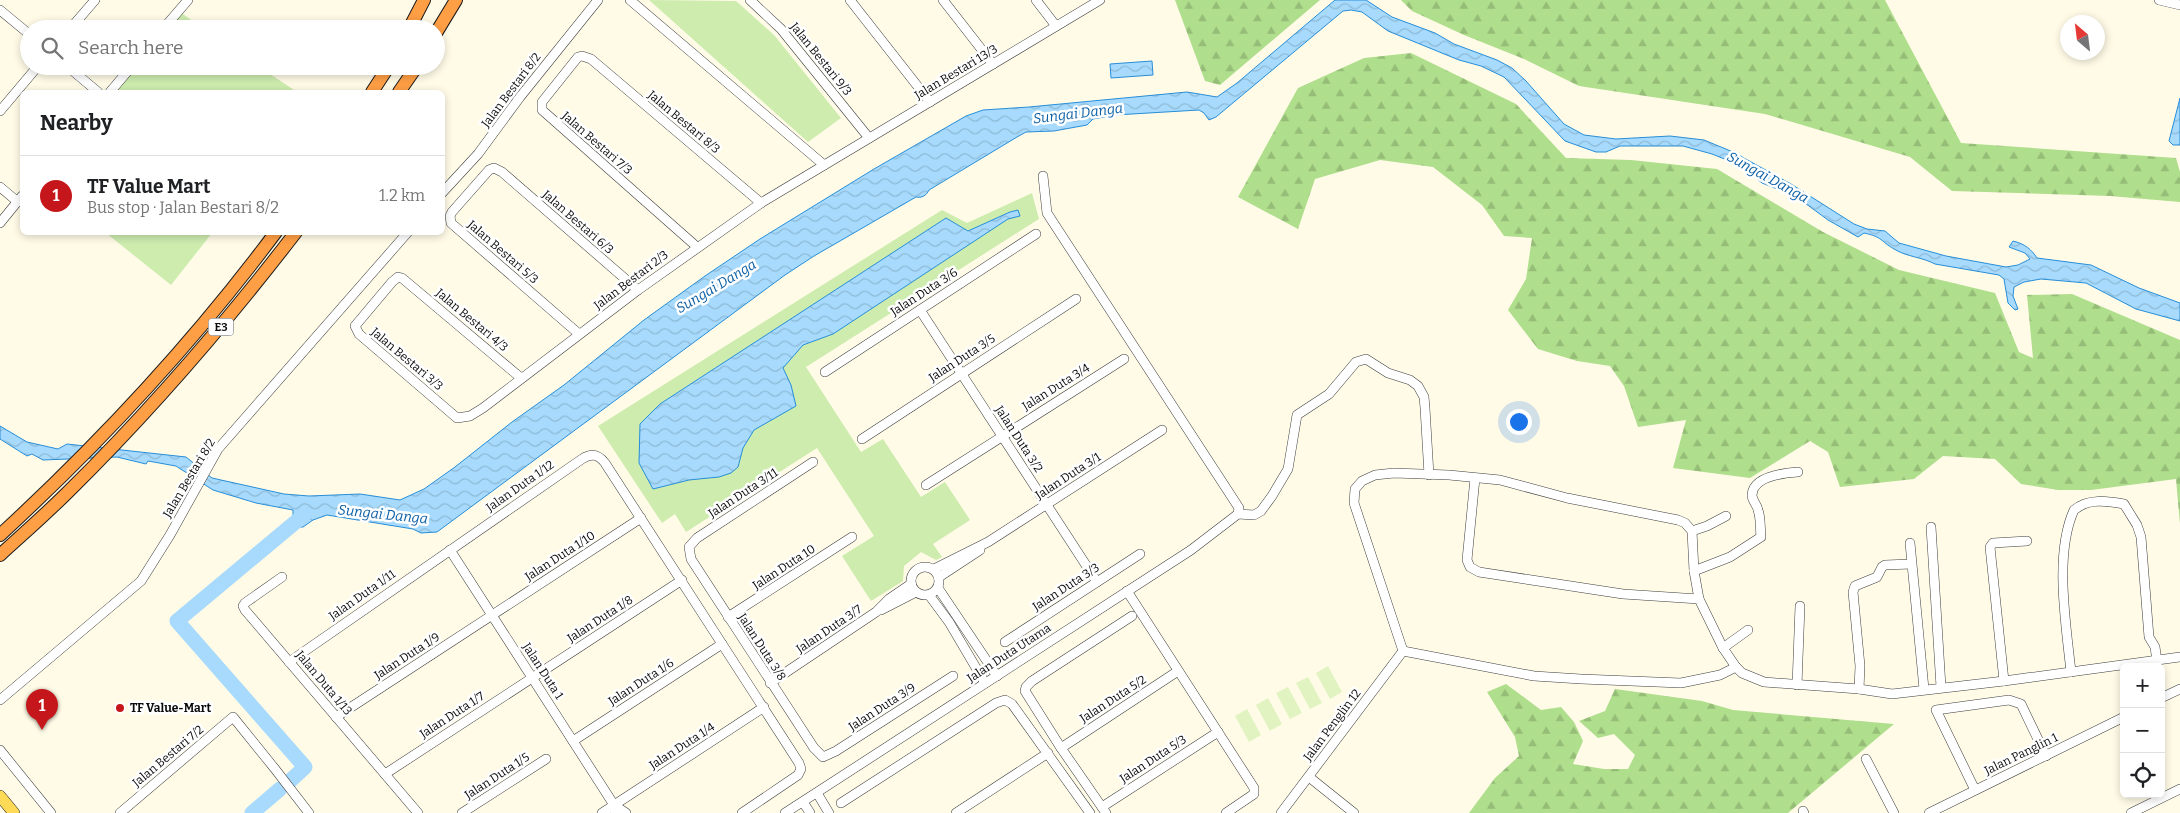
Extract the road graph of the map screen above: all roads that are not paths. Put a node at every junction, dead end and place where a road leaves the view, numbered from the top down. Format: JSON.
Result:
{"nodes":[{"id":1,"x":95,"y":0,"type":"edge"},
{"id":2,"x":188,"y":0,"type":"edge"},
{"id":3,"x":424,"y":0,"type":"edge"},
{"id":4,"x":456,"y":0,"type":"edge"},
{"id":5,"x":598,"y":0,"type":"edge"},
{"id":6,"x":630,"y":0,"type":"edge"},
{"id":7,"x":750,"y":0,"type":"edge"},
{"id":8,"x":850,"y":0,"type":"edge"},
{"id":9,"x":943,"y":0,"type":"edge"},
{"id":10,"x":1036,"y":0,"type":"edge"},
{"id":11,"x":1100,"y":0,"type":"edge"},
{"id":12,"x":2158,"y":0,"type":"edge"},
{"id":13,"x":2180,"y":5,"type":"edge"},
{"id":14,"x":0,"y":10,"type":"edge"},
{"id":15,"x":78,"y":20,"type":"edge"},
{"id":16,"x":171,"y":20,"type":"edge"},
{"id":17,"x":414,"y":20,"type":"edge"},
{"id":18,"x":444,"y":20,"type":"edge"},
{"id":19,"x":1056,"y":26,"type":"junction"},
{"id":20,"x":20,"y":27,"type":"edge"},
{"id":21,"x":591,"y":59,"type":"joint"},
{"id":22,"x":993,"y":64,"type":"junction"},
{"id":23,"x":30,"y":75,"type":"edge"},
{"id":24,"x":78,"y":75,"type":"edge"},
{"id":25,"x":124,"y":75,"type":"edge"},
{"id":26,"x":383,"y":75,"type":"edge"},
{"id":27,"x":411,"y":75,"type":"edge"},
{"id":28,"x":96,"y":90,"type":"edge"},
{"id":29,"x":112,"y":90,"type":"edge"},
{"id":30,"x":373,"y":90,"type":"edge"},
{"id":31,"x":400,"y":90,"type":"edge"},
{"id":32,"x":930,"y":102,"type":"junction"},
{"id":33,"x":0,"y":111,"type":"edge"},
{"id":34,"x":869,"y":138,"type":"junction"},
{"id":35,"x":824,"y":165,"type":"junction"},
{"id":36,"x":502,"y":172,"type":"joint"},
{"id":37,"x":1043,"y":176,"type":"dead end"},
{"id":38,"x":0,"y":187,"type":"edge"},
{"id":39,"x":445,"y":191,"type":"edge"},
{"id":40,"x":20,"y":199,"type":"edge"},
{"id":41,"x":761,"y":203,"type":"junction"},
{"id":42,"x":0,"y":223,"type":"edge"},
{"id":43,"x":1036,"y":234,"type":"dead end"},
{"id":44,"x":274,"y":235,"type":"edge"},
{"id":45,"x":294,"y":235,"type":"edge"},
{"id":46,"x":405,"y":235,"type":"edge"},
{"id":47,"x":697,"y":247,"type":"junction"},
{"id":48,"x":406,"y":280,"type":"joint"},
{"id":49,"x":638,"y":290,"type":"junction"},
{"id":50,"x":1076,"y":299,"type":"dead end"},
{"id":51,"x":920,"y":310,"type":"junction"},
{"id":52,"x":579,"y":334,"type":"junction"},
{"id":53,"x":1124,"y":359,"type":"dead end"},
{"id":54,"x":825,"y":372,"type":"dead end"},
{"id":55,"x":962,"y":373,"type":"junction"},
{"id":56,"x":521,"y":378,"type":"junction"},
{"id":57,"x":457,"y":418,"type":"joint"},
{"id":58,"x":1162,"y":430,"type":"dead end"},
{"id":59,"x":1002,"y":436,"type":"junction"},
{"id":60,"x":862,"y":438,"type":"dead end"},
{"id":61,"x":813,"y":462,"type":"dead end"},
{"id":62,"x":1798,"y":472,"type":"dead end"},
{"id":63,"x":1429,"y":475,"type":"junction"},
{"id":64,"x":1476,"y":478,"type":"junction"},
{"id":65,"x":926,"y":485,"type":"dead end"},
{"id":66,"x":1046,"y":504,"type":"junction"},
{"id":67,"x":1238,"y":511,"type":"junction"},
{"id":68,"x":1726,"y":516,"type":"dead end"},
{"id":69,"x":641,"y":518,"type":"junction"},
{"id":70,"x":1931,"y":527,"type":"dead end"},
{"id":71,"x":1692,"y":531,"type":"junction"},
{"id":72,"x":0,"y":535,"type":"edge"},
{"id":73,"x":852,"y":537,"type":"dead end"},
{"id":74,"x":2027,"y":541,"type":"dead end"},
{"id":75,"x":1910,"y":543,"type":"dead end"},
{"id":76,"x":689,"y":547,"type":"joint"},
{"id":77,"x":450,"y":550,"type":"junction"},
{"id":78,"x":1140,"y":554,"type":"dead end"},
{"id":79,"x":0,"y":555,"type":"edge"},
{"id":80,"x":1911,"y":564,"type":"junction"},
{"id":81,"x":1694,"y":571,"type":"junction"},
{"id":82,"x":936,"y":573,"type":"junction"},
{"id":83,"x":282,"y":577,"type":"dead end"},
{"id":84,"x":682,"y":580,"type":"junction"},
{"id":85,"x":1097,"y":582,"type":"junction"},
{"id":86,"x":913,"y":588,"type":"junction"},
{"id":87,"x":938,"y":588,"type":"junction"},
{"id":88,"x":1126,"y":591,"type":"junction"},
{"id":89,"x":929,"y":595,"type":"junction"},
{"id":90,"x":1699,"y":599,"type":"junction"},
{"id":91,"x":1800,"y":606,"type":"dead end"},
{"id":92,"x":492,"y":615,"type":"junction"},
{"id":93,"x":1132,"y":616,"type":"dead end"},
{"id":94,"x":728,"y":617,"type":"junction"},
{"id":95,"x":1748,"y":630,"type":"dead end"},
{"id":96,"x":1005,"y":642,"type":"dead end"},
{"id":97,"x":722,"y":644,"type":"junction"},
{"id":98,"x":1723,"y":648,"type":"junction"},
{"id":99,"x":1403,"y":651,"type":"junction"},
{"id":100,"x":2180,"y":657,"type":"edge"},
{"id":101,"x":2162,"y":660,"type":"junction"},
{"id":102,"x":289,"y":662,"type":"junction"},
{"id":103,"x":2180,"y":663,"type":"edge"},
{"id":104,"x":1736,"y":667,"type":"junction"},
{"id":105,"x":1178,"y":671,"type":"junction"},
{"id":106,"x":2071,"y":672,"type":"junction"},
{"id":107,"x":953,"y":676,"type":"dead end"},
{"id":108,"x":997,"y":676,"type":"junction"},
{"id":109,"x":532,"y":678,"type":"junction"},
{"id":110,"x":2004,"y":681,"type":"junction"},
{"id":111,"x":985,"y":682,"type":"junction"},
{"id":112,"x":770,"y":683,"type":"junction"},
{"id":113,"x":1797,"y":685,"type":"junction"},
{"id":114,"x":1941,"y":687,"type":"junction"},
{"id":115,"x":1859,"y":689,"type":"junction"},
{"id":116,"x":1924,"y":689,"type":"junction"},
{"id":117,"x":2180,"y":689,"type":"edge"},
{"id":118,"x":2165,"y":696,"type":"edge"},
{"id":119,"x":0,"y":700,"type":"edge"},
{"id":120,"x":764,"y":707,"type":"junction"},
{"id":121,"x":336,"y":717,"type":"junction"},
{"id":122,"x":2120,"y":719,"type":"edge"},
{"id":123,"x":1218,"y":732,"type":"junction"},
{"id":124,"x":573,"y":741,"type":"junction"},
{"id":125,"x":1061,"y":748,"type":"junction"},
{"id":126,"x":0,"y":750,"type":"edge"},
{"id":127,"x":1048,"y":753,"type":"junction"},
{"id":128,"x":2046,"y":756,"type":"junction"},
{"id":129,"x":823,"y":757,"type":"joint"},
{"id":130,"x":546,"y":759,"type":"dead end"},
{"id":131,"x":1866,"y":760,"type":"dead end"},
{"id":132,"x":385,"y":774,"type":"junction"},
{"id":133,"x":1309,"y":778,"type":"junction"},
{"id":134,"x":2180,"y":789,"type":"edge"},
{"id":135,"x":1974,"y":790,"type":"junction"},
{"id":136,"x":816,"y":793,"type":"junction"},
{"id":137,"x":0,"y":796,"type":"edge"},
{"id":138,"x":803,"y":802,"type":"junction"},
{"id":139,"x":841,"y":804,"type":"dead end"},
{"id":140,"x":615,"y":809,"type":"edge"},
{"id":141,"x":1104,"y":810,"type":"edge"},
{"id":142,"x":1086,"y":812,"type":"edge"},
{"id":143,"x":14,"y":813,"type":"edge"},
{"id":144,"x":51,"y":813,"type":"edge"},
{"id":145,"x":120,"y":813,"type":"edge"},
{"id":146,"x":309,"y":813,"type":"edge"},
{"id":147,"x":418,"y":813,"type":"edge"},
{"id":148,"x":462,"y":813,"type":"edge"},
{"id":149,"x":602,"y":813,"type":"edge"},
{"id":150,"x":626,"y":813,"type":"edge"},
{"id":151,"x":742,"y":813,"type":"edge"},
{"id":152,"x":786,"y":813,"type":"edge"},
{"id":153,"x":810,"y":813,"type":"edge"},
{"id":154,"x":829,"y":813,"type":"edge"},
{"id":155,"x":956,"y":813,"type":"edge"},
{"id":156,"x":1226,"y":813,"type":"edge"},
{"id":157,"x":1281,"y":813,"type":"edge"},
{"id":158,"x":1354,"y":813,"type":"edge"},
{"id":159,"x":1894,"y":813,"type":"edge"},
{"id":160,"x":1929,"y":813,"type":"edge"},
{"id":161,"x":2131,"y":813,"type":"edge"}],
"edges":[{"from":1,"to":15,"type":"street"},
{"from":2,"to":16,"type":"street"},
{"from":3,"to":17,"type":"highway"},
{"from":4,"to":18,"type":"highway"},
{"from":5,"to":39,"type":"street","name":"Jalan Bestari 8/2"},
{"from":6,"to":35,"type":"street"},
{"from":7,"to":34,"type":"street","name":"Jalan Bestari 9/3"},
{"from":8,"to":32,"type":"street"},
{"from":9,"to":22,"type":"street"},
{"from":10,"to":19,"type":"street"},
{"from":11,"to":19,"type":"street","name":"Jalan Bestari 13/3"},
{"from":12,"to":13,"type":"street"},
{"from":14,"to":20,"type":"street"},
{"from":19,"to":22,"type":"street","name":"Jalan Bestari 13/3"},
{"from":21,"to":41,"type":"street","name":"Jalan Bestari 8/3"},
{"from":21,"to":47,"type":"street","name":"Jalan Bestari 7/3"},
{"from":22,"to":32,"type":"street","name":"Jalan Bestari 13/3"},
{"from":23,"to":33,"type":"street"},
{"from":24,"to":28,"type":"street"},
{"from":25,"to":29,"type":"street"},
{"from":26,"to":30,"type":"highway"},
{"from":27,"to":31,"type":"highway"},
{"from":32,"to":34,"type":"street","name":"Jalan Bestari 13/3"},
{"from":34,"to":35,"type":"street","name":"Jalan Bestari 13/3"},
{"from":35,"to":41,"type":"street","name":"Jalan Bestari 2/3"},
{"from":36,"to":49,"type":"street","name":"Jalan Bestari 6/3"},
{"from":36,"to":52,"type":"street","name":"Jalan Bestari 5/3"},
{"from":37,"to":67,"type":"street"},
{"from":38,"to":40,"type":"street"},
{"from":40,"to":42,"type":"street"},
{"from":41,"to":47,"type":"street","name":"Jalan Bestari 2/3"},
{"from":43,"to":51,"type":"street","name":"Jalan Duta 3/6"},
{"from":44,"to":72,"type":"highway","number":"E3"},
{"from":45,"to":79,"type":"highway","number":"E3"},
{"from":46,"to":119,"type":"street","name":"Jalan Bestari 8/2"},
{"from":47,"to":49,"type":"street","name":"Jalan Bestari 2/3"},
{"from":48,"to":56,"type":"street","name":"Jalan Bestari 4/3"},
{"from":48,"to":57,"type":"street","name":"Jalan Bestari 3/3"},
{"from":49,"to":52,"type":"street","name":"Jalan Bestari 2/3"},
{"from":50,"to":55,"type":"street","name":"Jalan Duta 3/5"},
{"from":51,"to":54,"type":"street","name":"Jalan Duta 3/6"},
{"from":51,"to":55,"type":"street","name":"Jalan Duta 3/2"},
{"from":52,"to":56,"type":"street","name":"Jalan Bestari 2/3"},
{"from":53,"to":59,"type":"street","name":"Jalan Duta 3/4"},
{"from":55,"to":59,"type":"street","name":"Jalan Duta 3/2"},
{"from":55,"to":60,"type":"street","name":"Jalan Duta 3/5"},
{"from":56,"to":57,"type":"street","name":"Jalan Bestari 2/3"},
{"from":58,"to":66,"type":"street","name":"Jalan Duta 3/1"},
{"from":59,"to":65,"type":"street","name":"Jalan Duta 3/4"},
{"from":59,"to":66,"type":"street","name":"Jalan Duta 3/2"},
{"from":61,"to":76,"type":"street","name":"Jalan Duta 3/11"},
{"from":62,"to":81,"type":"street"},
{"from":63,"to":64,"type":"street"},
{"from":63,"to":67,"type":"street"},
{"from":63,"to":99,"type":"street"},
{"from":64,"to":71,"type":"street"},
{"from":64,"to":90,"type":"street"},
{"from":66,"to":82,"type":"street","name":"Jalan Duta 3/1"},
{"from":66,"to":85,"type":"street","name":"Jalan Duta 3/2"},
{"from":67,"to":88,"type":"street","name":"Jalan Duta Utama"},
{"from":68,"to":71,"type":"street"},
{"from":69,"to":77,"type":"street","name":"Jalan Duta 1/12"},
{"from":69,"to":84,"type":"street"},
{"from":69,"to":92,"type":"street","name":"Jalan Duta 1/10"},
{"from":70,"to":114,"type":"street"},
{"from":71,"to":81,"type":"street"},
{"from":73,"to":94,"type":"street","name":"Jalan Duta 10"},
{"from":74,"to":110,"type":"street"},
{"from":75,"to":80,"type":"street"},
{"from":76,"to":94,"type":"street","name":"Jalan Duta 3/8"},
{"from":77,"to":92,"type":"street","name":"Jalan Duta 1"},
{"from":77,"to":102,"type":"street","name":"Jalan Duta 1/11"},
{"from":78,"to":85,"type":"street","name":"Jalan Duta 3/3"},
{"from":80,"to":115,"type":"street"},
{"from":80,"to":116,"type":"street"},
{"from":81,"to":90,"type":"street"},
{"from":82,"to":86,"type":"street"},
{"from":82,"to":87,"type":"street"},
{"from":83,"to":102,"type":"street","name":"Jalan Duta 1/13"},
{"from":84,"to":97,"type":"street"},
{"from":84,"to":109,"type":"street","name":"Jalan Duta 1/8"},
{"from":85,"to":96,"type":"street","name":"Jalan Duta 3/3"},
{"from":86,"to":89,"type":"street"},
{"from":86,"to":112,"type":"street","name":"Jalan Duta 3/7"},
{"from":87,"to":89,"type":"street"},
{"from":87,"to":108,"type":"street"},
{"from":88,"to":105,"type":"street"},
{"from":88,"to":108,"type":"street","name":"Jalan Duta Utama"},
{"from":89,"to":111,"type":"street"},
{"from":90,"to":98,"type":"street"},
{"from":91,"to":113,"type":"street"},
{"from":92,"to":109,"type":"street","name":"Jalan Duta 1"},
{"from":92,"to":121,"type":"street","name":"Jalan Duta 1/9"},
{"from":93,"to":125,"type":"street"},
{"from":94,"to":112,"type":"street","name":"Jalan Duta 3/8"},
{"from":95,"to":98,"type":"street"},
{"from":97,"to":120,"type":"street"},
{"from":97,"to":124,"type":"street","name":"Jalan Duta 1/6"},
{"from":98,"to":104,"type":"street"},
{"from":99,"to":104,"type":"street"},
{"from":99,"to":133,"type":"street","name":"Jalan Penglin 12"},
{"from":100,"to":101,"type":"street"},
{"from":101,"to":103,"type":"street"},
{"from":101,"to":106,"type":"street"},
{"from":101,"to":106,"type":"street"},
{"from":102,"to":121,"type":"street","name":"Jalan Duta 1/13"},
{"from":104,"to":113,"type":"street"},
{"from":105,"to":123,"type":"street"},
{"from":105,"to":125,"type":"street","name":"Jalan Duta 5/2"},
{"from":106,"to":110,"type":"street"},
{"from":107,"to":129,"type":"street","name":"Jalan Duta 3/9"},
{"from":108,"to":111,"type":"street","name":"Jalan Duta Utama"},
{"from":109,"to":124,"type":"street","name":"Jalan Duta 1"},
{"from":109,"to":132,"type":"street","name":"Jalan Duta 1/7"},
{"from":110,"to":114,"type":"street"},
{"from":111,"to":136,"type":"street","name":"Jalan Duta Utama"},
{"from":112,"to":129,"type":"street","name":"Jalan Duta 3/8"},
{"from":113,"to":115,"type":"street"},
{"from":114,"to":116,"type":"street"},
{"from":115,"to":116,"type":"street"},
{"from":117,"to":118,"type":"street"},
{"from":120,"to":140,"type":"street","name":"Jalan Duta 1/4"},
{"from":120,"to":151,"type":"street"},
{"from":121,"to":132,"type":"street","name":"Jalan Duta 1/13"},
{"from":122,"to":128,"type":"street","name":"Jalan Panglin 1"},
{"from":123,"to":141,"type":"street","name":"Jalan Duta 5/3"},
{"from":123,"to":156,"type":"street"},
{"from":124,"to":140,"type":"street","name":"Jalan Duta 1"},
{"from":125,"to":141,"type":"street"},
{"from":126,"to":144,"type":"street"},
{"from":127,"to":139,"type":"street"},
{"from":127,"to":142,"type":"street"},
{"from":127,"to":155,"type":"street"},
{"from":128,"to":135,"type":"street","name":"Jalan Panglin 1"},
{"from":128,"to":135,"type":"street"},
{"from":130,"to":148,"type":"street","name":"Jalan Duta 1/5"},
{"from":131,"to":159,"type":"street"},
{"from":132,"to":147,"type":"street","name":"Jalan Duta 1/13"},
{"from":133,"to":157,"type":"street","name":"Jalan Penglin 12"},
{"from":133,"to":158,"type":"street"},
{"from":134,"to":161,"type":"street"},
{"from":135,"to":160,"type":"street","name":"Jalan Panglin 1"},
{"from":136,"to":138,"type":"street","name":"Jalan Duta Utama"},
{"from":136,"to":154,"type":"street"},
{"from":137,"to":143,"type":"main road"},
{"from":138,"to":152,"type":"street","name":"Jalan Duta Utama"},
{"from":138,"to":153,"type":"street"},
{"from":140,"to":149,"type":"street","name":"Jalan Duta 1/4"},
{"from":140,"to":150,"type":"street","name":"Jalan Duta 1"},
{"from":145,"to":146,"type":"street","name":"Jalan Bestari 7/2"}]}
